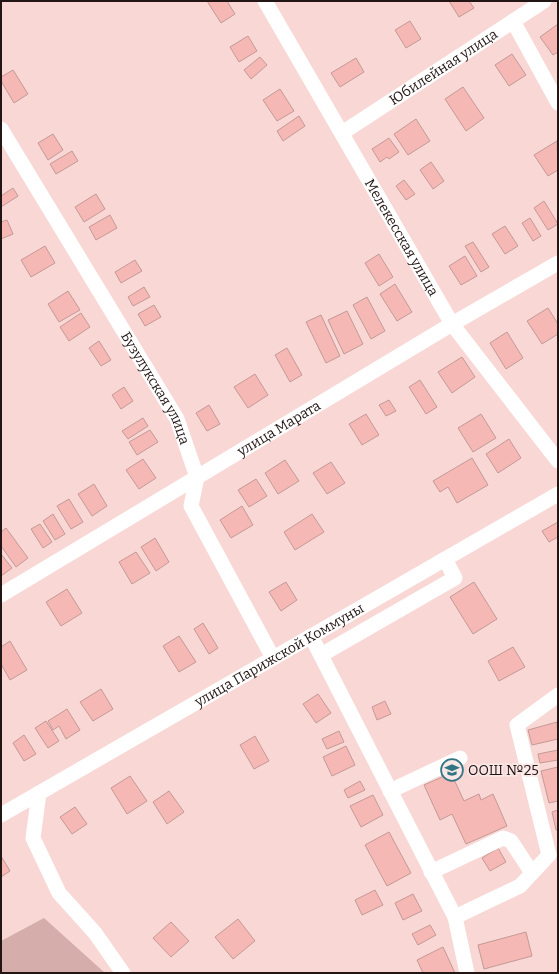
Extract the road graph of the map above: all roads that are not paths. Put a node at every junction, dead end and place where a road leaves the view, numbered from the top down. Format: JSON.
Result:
{"nodes":[{"id":1,"x":265,"y":1,"type":"edge"},
{"id":2,"x":544,"y":1,"type":"edge"},
{"id":3,"x":514,"y":21,"type":"junction"},
{"id":4,"x":558,"y":103,"type":"edge"},
{"id":5,"x":1,"y":129,"type":"edge"},
{"id":6,"x":342,"y":133,"type":"junction"},
{"id":7,"x":558,"y":263,"type":"edge"},
{"id":8,"x":452,"y":324,"type":"junction"},
{"id":9,"x":558,"y":461,"type":"edge"},
{"id":10,"x":197,"y":477,"type":"junction"},
{"id":11,"x":558,"y":494,"type":"edge"},
{"id":12,"x":445,"y":559,"type":"junction"},
{"id":13,"x":1,"y":595,"type":"edge"},
{"id":14,"x":311,"y":636,"type":"junction"},
{"id":15,"x":321,"y":655,"type":"junction"},
{"id":16,"x":273,"y":658,"type":"junction"},
{"id":17,"x":558,"y":695,"type":"edge"},
{"id":18,"x":460,"y":758,"type":"dead end"},
{"id":19,"x":390,"y":791,"type":"junction"},
{"id":20,"x":39,"y":793,"type":"junction"},
{"id":21,"x":1,"y":815,"type":"edge"},
{"id":22,"x":432,"y":872,"type":"junction"},
{"id":23,"x":532,"y":873,"type":"junction"},
{"id":24,"x":454,"y":917,"type":"junction"},
{"id":25,"x":123,"y":973,"type":"edge"},
{"id":26,"x":466,"y":973,"type":"edge"}],
"edges":[{"from":1,"to":6,"type":"street","name":"Мелекесская улица"},
{"from":2,"to":3,"type":"street","name":"Юбилейная улица"},
{"from":3,"to":4,"type":"street"},
{"from":3,"to":6,"type":"street","name":"Юбилейная улица"},
{"from":5,"to":10,"type":"street","name":"Бузулукская улица"},
{"from":6,"to":8,"type":"street","name":"Мелекесская улица"},
{"from":7,"to":8,"type":"street","name":"улица Марата"},
{"from":8,"to":9,"type":"street","name":"Мелекесская улица"},
{"from":8,"to":10,"type":"street","name":"улица Марата"},
{"from":10,"to":13,"type":"street","name":"улица Марата"},
{"from":10,"to":16,"type":"street","name":"Бузулукская улица"},
{"from":11,"to":12,"type":"street","name":"улица Парижской Коммуны"},
{"from":12,"to":14,"type":"street","name":"улица Парижской Коммуны"},
{"from":12,"to":15,"type":"street"},
{"from":14,"to":15,"type":"street"},
{"from":14,"to":16,"type":"street","name":"улица Парижской Коммуны"},
{"from":15,"to":19,"type":"street"},
{"from":16,"to":20,"type":"street","name":"улица Парижской Коммуны"},
{"from":17,"to":23,"type":"street"},
{"from":18,"to":19,"type":"street"},
{"from":19,"to":22,"type":"street"},
{"from":20,"to":21,"type":"street","name":"улица Парижской Коммуны"},
{"from":20,"to":25,"type":"street"},
{"from":22,"to":23,"type":"street"},
{"from":22,"to":24,"type":"street"},
{"from":23,"to":24,"type":"street"},
{"from":24,"to":26,"type":"street"}]}
